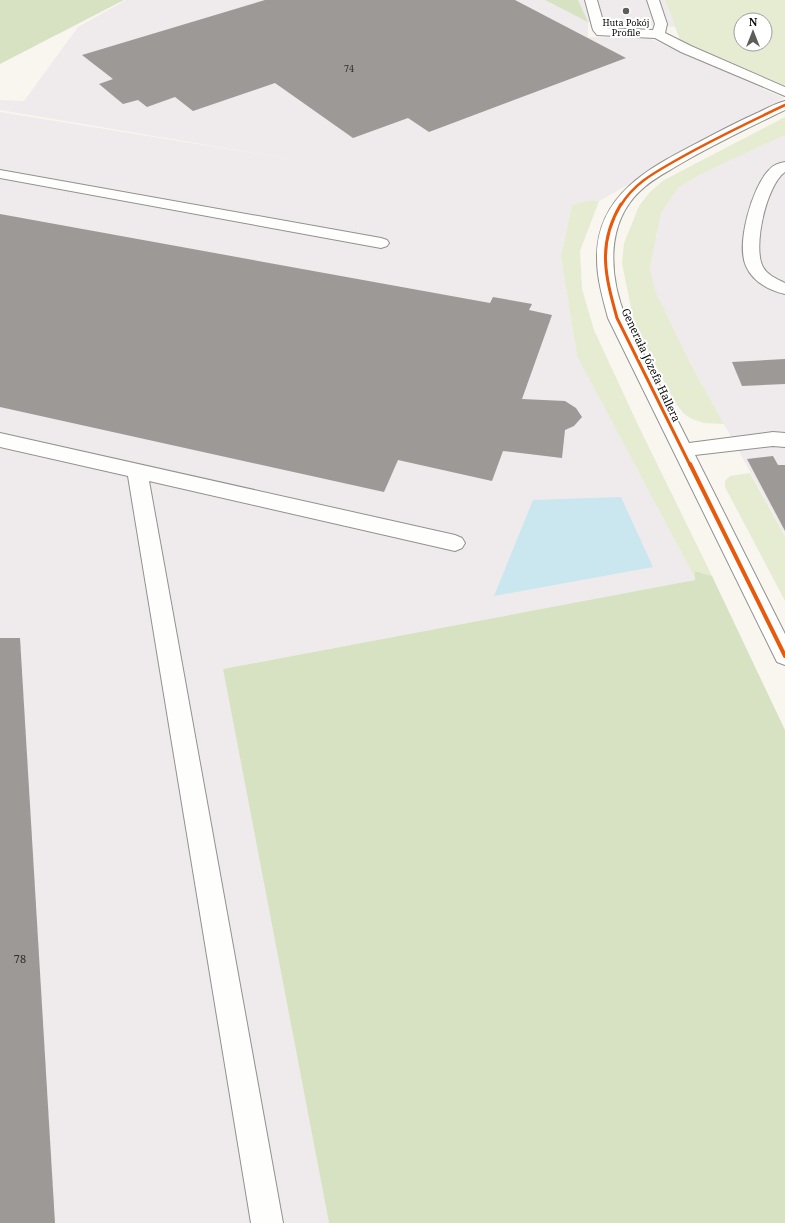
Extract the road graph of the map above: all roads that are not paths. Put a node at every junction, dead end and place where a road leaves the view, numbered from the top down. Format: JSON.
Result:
{"nodes":[{"id":1,"x":592,"y":0,"type":"edge"},
{"id":2,"x":653,"y":0,"type":"edge"},
{"id":3,"x":658,"y":34,"type":"junction"},
{"id":4,"x":785,"y":92,"type":"edge"},
{"id":5,"x":785,"y":105,"type":"edge"},
{"id":6,"x":785,"y":166,"type":"edge"},
{"id":7,"x":0,"y":174,"type":"edge"},
{"id":8,"x":381,"y":243,"type":"dead end"},
{"id":9,"x":785,"y":289,"type":"edge"},
{"id":10,"x":0,"y":440,"type":"edge"},
{"id":11,"x":785,"y":440,"type":"edge"},
{"id":12,"x":682,"y":450,"type":"junction"},
{"id":13,"x":138,"y":471,"type":"junction"},
{"id":14,"x":455,"y":543,"type":"dead end"},
{"id":15,"x":785,"y":656,"type":"edge"},
{"id":16,"x":267,"y":1223,"type":"edge"}],
"edges":[{"from":1,"to":3,"type":"street"},
{"from":2,"to":3,"type":"street"},
{"from":3,"to":4,"type":"street"},
{"from":5,"to":12,"type":"street","name":"Generała Józefa Hallera"},
{"from":6,"to":9,"type":"street"},
{"from":7,"to":8,"type":"street"},
{"from":10,"to":13,"type":"street"},
{"from":11,"to":12,"type":"street"},
{"from":12,"to":15,"type":"street","name":"Generała Józefa Hallera"},
{"from":13,"to":14,"type":"street"},
{"from":13,"to":16,"type":"street"}]}
